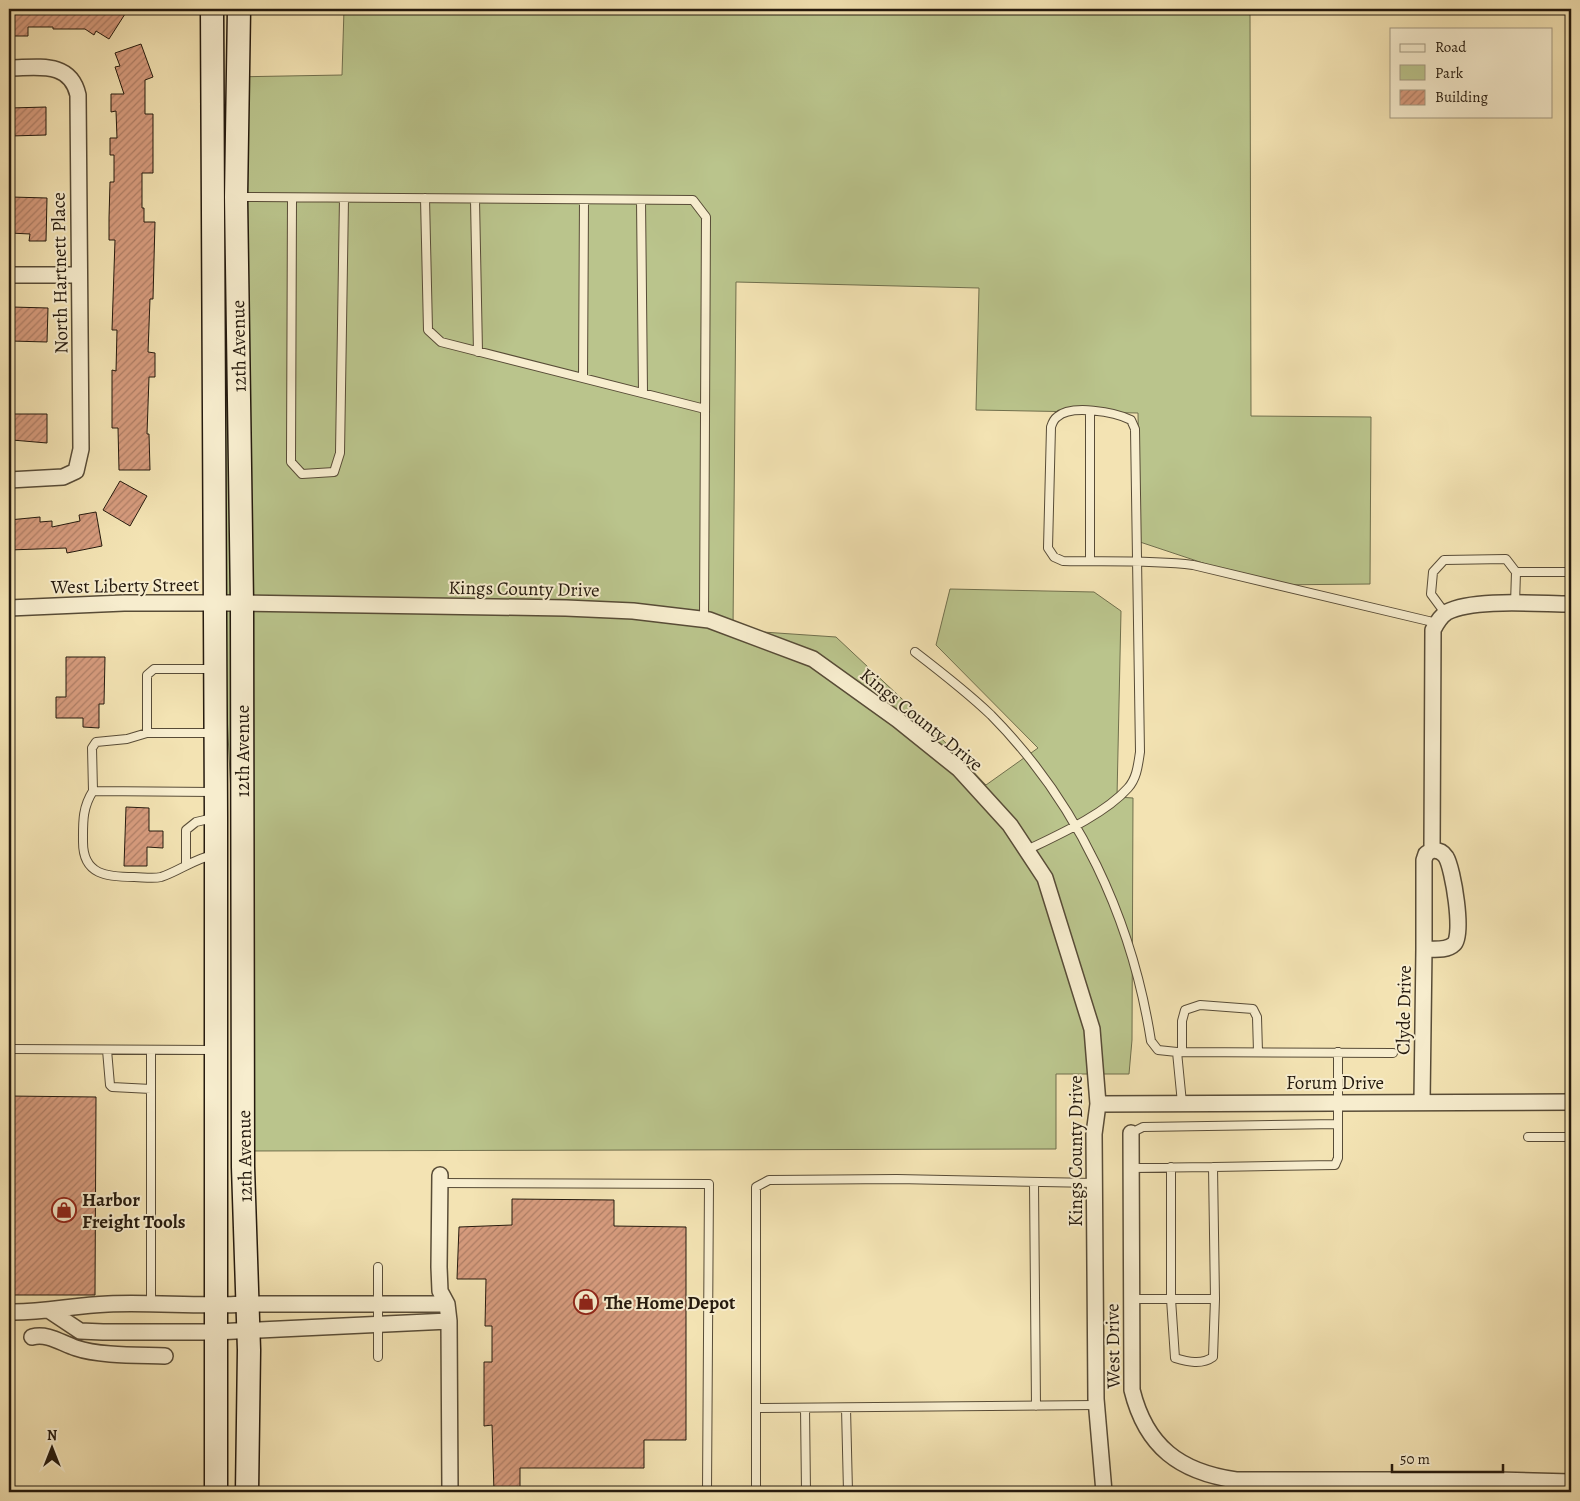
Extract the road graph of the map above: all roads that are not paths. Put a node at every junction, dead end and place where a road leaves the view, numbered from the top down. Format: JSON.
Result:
{"nodes":[{"id":1,"x":212,"y":9,"type":"edge"},
{"id":2,"x":239,"y":9,"type":"edge"},
{"id":3,"x":9,"y":68,"type":"edge"},
{"id":4,"x":236,"y":197,"type":"junction"},
{"id":5,"x":292,"y":198,"type":"junction"},
{"id":6,"x":344,"y":198,"type":"junction"},
{"id":7,"x":425,"y":198,"type":"junction"},
{"id":8,"x":475,"y":200,"type":"junction"},
{"id":9,"x":584,"y":200,"type":"junction"},
{"id":10,"x":640,"y":200,"type":"junction"},
{"id":11,"x":9,"y":275,"type":"edge"},
{"id":12,"x":78,"y":276,"type":"junction"},
{"id":13,"x":478,"y":352,"type":"junction"},
{"id":14,"x":583,"y":378,"type":"junction"},
{"id":15,"x":643,"y":393,"type":"junction"},
{"id":16,"x":705,"y":409,"type":"junction"},
{"id":17,"x":1090,"y":411,"type":"junction"},
{"id":18,"x":9,"y":480,"type":"edge"},
{"id":19,"x":1090,"y":561,"type":"junction"},
{"id":20,"x":1138,"y":563,"type":"junction"},
{"id":21,"x":1516,"y":572,"type":"junction"},
{"id":22,"x":1571,"y":572,"type":"edge"},
{"id":23,"x":215,"y":603,"type":"junction"},
{"id":24,"x":242,"y":603,"type":"junction"},
{"id":25,"x":1515,"y":604,"type":"junction"},
{"id":26,"x":1571,"y":604,"type":"edge"},
{"id":27,"x":9,"y":608,"type":"edge"},
{"id":28,"x":1441,"y":618,"type":"junction"},
{"id":29,"x":704,"y":620,"type":"junction"},
{"id":30,"x":915,"y":652,"type":"dead end"},
{"id":31,"x":216,"y":669,"type":"junction"},
{"id":32,"x":216,"y":732,"type":"junction"},
{"id":33,"x":147,"y":733,"type":"junction"},
{"id":34,"x":93,"y":791,"type":"junction"},
{"id":35,"x":216,"y":792,"type":"junction"},
{"id":36,"x":216,"y":817,"type":"junction"},
{"id":37,"x":1075,"y":826,"type":"junction"},
{"id":38,"x":1026,"y":850,"type":"junction"},
{"id":39,"x":1432,"y":850,"type":"junction"},
{"id":40,"x":216,"y":855,"type":"junction"},
{"id":41,"x":186,"y":865,"type":"junction"},
{"id":42,"x":1424,"y":949,"type":"junction"},
{"id":43,"x":9,"y":1049,"type":"edge"},
{"id":44,"x":107,"y":1050,"type":"junction"},
{"id":45,"x":151,"y":1050,"type":"junction"},
{"id":46,"x":216,"y":1050,"type":"junction"},
{"id":47,"x":1179,"y":1052,"type":"junction"},
{"id":48,"x":1258,"y":1052,"type":"junction"},
{"id":49,"x":1338,"y":1052,"type":"junction"},
{"id":50,"x":1393,"y":1053,"type":"dead end"},
{"id":51,"x":151,"y":1089,"type":"junction"},
{"id":52,"x":1338,"y":1102,"type":"junction"},
{"id":53,"x":1422,"y":1102,"type":"junction"},
{"id":54,"x":1571,"y":1102,"type":"edge"},
{"id":55,"x":1182,"y":1103,"type":"junction"},
{"id":56,"x":1098,"y":1104,"type":"junction"},
{"id":57,"x":1338,"y":1124,"type":"junction"},
{"id":58,"x":1130,"y":1133,"type":"joint"},
{"id":59,"x":1528,"y":1137,"type":"dead end"},
{"id":60,"x":1571,"y":1137,"type":"edge"},
{"id":61,"x":243,"y":1167,"type":"junction"},
{"id":62,"x":1170,"y":1167,"type":"junction"},
{"id":63,"x":1213,"y":1167,"type":"junction"},
{"id":64,"x":1130,"y":1168,"type":"junction"},
{"id":65,"x":440,"y":1179,"type":"joint"},
{"id":66,"x":1034,"y":1182,"type":"junction"},
{"id":67,"x":1094,"y":1183,"type":"junction"},
{"id":68,"x":378,"y":1267,"type":"dead end"},
{"id":69,"x":1131,"y":1299,"type":"junction"},
{"id":70,"x":1170,"y":1299,"type":"junction"},
{"id":71,"x":1215,"y":1299,"type":"junction"},
{"id":72,"x":151,"y":1304,"type":"junction"},
{"id":73,"x":246,"y":1304,"type":"junction"},
{"id":74,"x":447,"y":1304,"type":"junction"},
{"id":75,"x":378,"y":1305,"type":"junction"},
{"id":76,"x":215,"y":1306,"type":"junction"},
{"id":77,"x":9,"y":1312,"type":"edge"},
{"id":78,"x":50,"y":1312,"type":"junction"},
{"id":79,"x":449,"y":1321,"type":"junction"},
{"id":80,"x":378,"y":1323,"type":"junction"},
{"id":81,"x":248,"y":1330,"type":"junction"},
{"id":82,"x":215,"y":1332,"type":"junction"},
{"id":83,"x":32,"y":1337,"type":"dead end"},
{"id":84,"x":165,"y":1356,"type":"dead end"},
{"id":85,"x":378,"y":1357,"type":"dead end"},
{"id":86,"x":1096,"y":1405,"type":"junction"},
{"id":87,"x":1036,"y":1406,"type":"junction"},
{"id":88,"x":756,"y":1408,"type":"junction"},
{"id":89,"x":805,"y":1408,"type":"junction"},
{"id":90,"x":846,"y":1408,"type":"junction"},
{"id":91,"x":1571,"y":1482,"type":"edge"},
{"id":92,"x":1400,"y":1486,"type":"edge"},
{"id":93,"x":1440,"y":1486,"type":"edge"},
{"id":94,"x":1497,"y":1486,"type":"edge"},
{"id":95,"x":1530,"y":1486,"type":"edge"},
{"id":96,"x":216,"y":1492,"type":"edge"},
{"id":97,"x":247,"y":1492,"type":"edge"},
{"id":98,"x":450,"y":1492,"type":"edge"},
{"id":99,"x":707,"y":1492,"type":"edge"},
{"id":100,"x":756,"y":1492,"type":"edge"},
{"id":101,"x":806,"y":1492,"type":"edge"},
{"id":102,"x":848,"y":1492,"type":"edge"},
{"id":103,"x":1104,"y":1492,"type":"edge"}],
"edges":[{"from":1,"to":23,"type":"main road","name":"12th Avenue"},
{"from":2,"to":4,"type":"main road","name":"12th Avenue"},
{"from":3,"to":12,"type":"street","name":"North Hartnett Place"},
{"from":4,"to":5,"type":"lane"},
{"from":4,"to":24,"type":"main road","name":"12th Avenue"},
{"from":5,"to":6,"type":"lane"},
{"from":5,"to":6,"type":"lane"},
{"from":6,"to":7,"type":"lane"},
{"from":7,"to":8,"type":"lane"},
{"from":7,"to":13,"type":"lane"},
{"from":8,"to":9,"type":"lane"},
{"from":8,"to":13,"type":"lane"},
{"from":9,"to":10,"type":"lane"},
{"from":9,"to":14,"type":"lane"},
{"from":10,"to":15,"type":"lane"},
{"from":10,"to":16,"type":"lane"},
{"from":11,"to":12,"type":"street"},
{"from":12,"to":18,"type":"street","name":"North Hartnett Place"},
{"from":13,"to":14,"type":"lane"},
{"from":14,"to":15,"type":"lane"},
{"from":15,"to":16,"type":"lane"},
{"from":16,"to":29,"type":"lane"},
{"from":17,"to":19,"type":"lane"},
{"from":17,"to":19,"type":"lane"},
{"from":17,"to":20,"type":"lane"},
{"from":19,"to":20,"type":"lane"},
{"from":20,"to":28,"type":"lane"},
{"from":20,"to":37,"type":"lane"},
{"from":21,"to":22,"type":"lane"},
{"from":21,"to":25,"type":"lane"},
{"from":21,"to":28,"type":"lane"},
{"from":23,"to":24,"type":"street","name":"West Liberty Street"},
{"from":23,"to":27,"type":"street","name":"West Liberty Street"},
{"from":23,"to":31,"type":"main road","name":"12th Avenue"},
{"from":24,"to":29,"type":"street","name":"Kings County Drive"},
{"from":24,"to":61,"type":"main road","name":"12th Avenue"},
{"from":25,"to":26,"type":"street"},
{"from":25,"to":28,"type":"street"},
{"from":28,"to":39,"type":"street"},
{"from":29,"to":38,"type":"street","name":"Kings County Drive"},
{"from":30,"to":37,"type":"lane"},
{"from":31,"to":32,"type":"main road","name":"12th Avenue"},
{"from":31,"to":33,"type":"lane"},
{"from":32,"to":33,"type":"lane"},
{"from":32,"to":35,"type":"main road","name":"12th Avenue"},
{"from":33,"to":34,"type":"lane"},
{"from":34,"to":35,"type":"lane"},
{"from":34,"to":41,"type":"lane"},
{"from":35,"to":36,"type":"main road","name":"12th Avenue"},
{"from":36,"to":40,"type":"main road","name":"12th Avenue"},
{"from":36,"to":41,"type":"lane"},
{"from":37,"to":38,"type":"lane"},
{"from":37,"to":47,"type":"lane"},
{"from":38,"to":56,"type":"street","name":"Kings County Drive"},
{"from":39,"to":42,"type":"street","name":"Clyde Drive"},
{"from":39,"to":42,"type":"street","name":"Clyde Drive"},
{"from":40,"to":41,"type":"lane"},
{"from":40,"to":46,"type":"main road","name":"12th Avenue"},
{"from":42,"to":53,"type":"street","name":"Clyde Drive"},
{"from":43,"to":44,"type":"lane"},
{"from":44,"to":45,"type":"lane"},
{"from":44,"to":51,"type":"lane"},
{"from":45,"to":46,"type":"lane"},
{"from":45,"to":51,"type":"lane"},
{"from":46,"to":61,"type":"main road"},
{"from":46,"to":76,"type":"main road","name":"12th Avenue"},
{"from":47,"to":48,"type":"lane"},
{"from":47,"to":48,"type":"lane"},
{"from":47,"to":55,"type":"lane"},
{"from":48,"to":49,"type":"lane"},
{"from":49,"to":50,"type":"lane"},
{"from":49,"to":52,"type":"lane"},
{"from":51,"to":72,"type":"lane"},
{"from":52,"to":53,"type":"street","name":"Forum Drive"},
{"from":52,"to":55,"type":"street","name":"Forum Drive"},
{"from":52,"to":57,"type":"lane"},
{"from":53,"to":54,"type":"street","name":"Forum Drive"},
{"from":55,"to":56,"type":"street","name":"Forum Drive"},
{"from":56,"to":67,"type":"street","name":"Kings County Drive"},
{"from":57,"to":58,"type":"lane"},
{"from":57,"to":63,"type":"lane"},
{"from":58,"to":64,"type":"street","name":"West Drive"},
{"from":59,"to":60,"type":"lane"},
{"from":61,"to":73,"type":"main road","name":"12th Avenue"},
{"from":62,"to":63,"type":"lane"},
{"from":62,"to":64,"type":"lane"},
{"from":62,"to":70,"type":"lane"},
{"from":63,"to":71,"type":"lane"},
{"from":64,"to":69,"type":"street","name":"West Drive"},
{"from":65,"to":74,"type":"street"},
{"from":65,"to":99,"type":"lane"},
{"from":66,"to":67,"type":"lane"},
{"from":66,"to":87,"type":"lane"},
{"from":66,"to":88,"type":"lane"},
{"from":67,"to":86,"type":"street","name":"Kings County Drive"},
{"from":68,"to":75,"type":"lane"},
{"from":69,"to":70,"type":"lane"},
{"from":69,"to":92,"type":"street","name":"West Drive"},
{"from":70,"to":71,"type":"lane"},
{"from":70,"to":71,"type":"lane"},
{"from":72,"to":76,"type":"street"},
{"from":72,"to":78,"type":"street"},
{"from":73,"to":75,"type":"street"},
{"from":73,"to":76,"type":"street"},
{"from":73,"to":81,"type":"main road","name":"12th Avenue"},
{"from":74,"to":75,"type":"street"},
{"from":74,"to":79,"type":"street"},
{"from":75,"to":80,"type":"lane"},
{"from":76,"to":82,"type":"main road","name":"12th Avenue"},
{"from":77,"to":78,"type":"street"},
{"from":78,"to":82,"type":"street"},
{"from":79,"to":80,"type":"street"},
{"from":79,"to":98,"type":"street"},
{"from":80,"to":81,"type":"street"},
{"from":80,"to":85,"type":"lane"},
{"from":81,"to":82,"type":"street"},
{"from":81,"to":97,"type":"main road","name":"12th Avenue"},
{"from":82,"to":96,"type":"main road","name":"12th Avenue"},
{"from":83,"to":84,"type":"street"},
{"from":86,"to":87,"type":"lane"},
{"from":86,"to":103,"type":"street","name":"Kings County Drive"},
{"from":87,"to":90,"type":"lane"},
{"from":88,"to":89,"type":"lane"},
{"from":88,"to":100,"type":"lane"},
{"from":89,"to":90,"type":"lane"},
{"from":89,"to":101,"type":"lane"},
{"from":90,"to":102,"type":"lane"},
{"from":91,"to":95,"type":"street","name":"West Drive"},
{"from":92,"to":93,"type":"street","name":"West Drive"},
{"from":93,"to":94,"type":"street","name":"West Drive"},
{"from":94,"to":95,"type":"street","name":"West Drive"}]}
